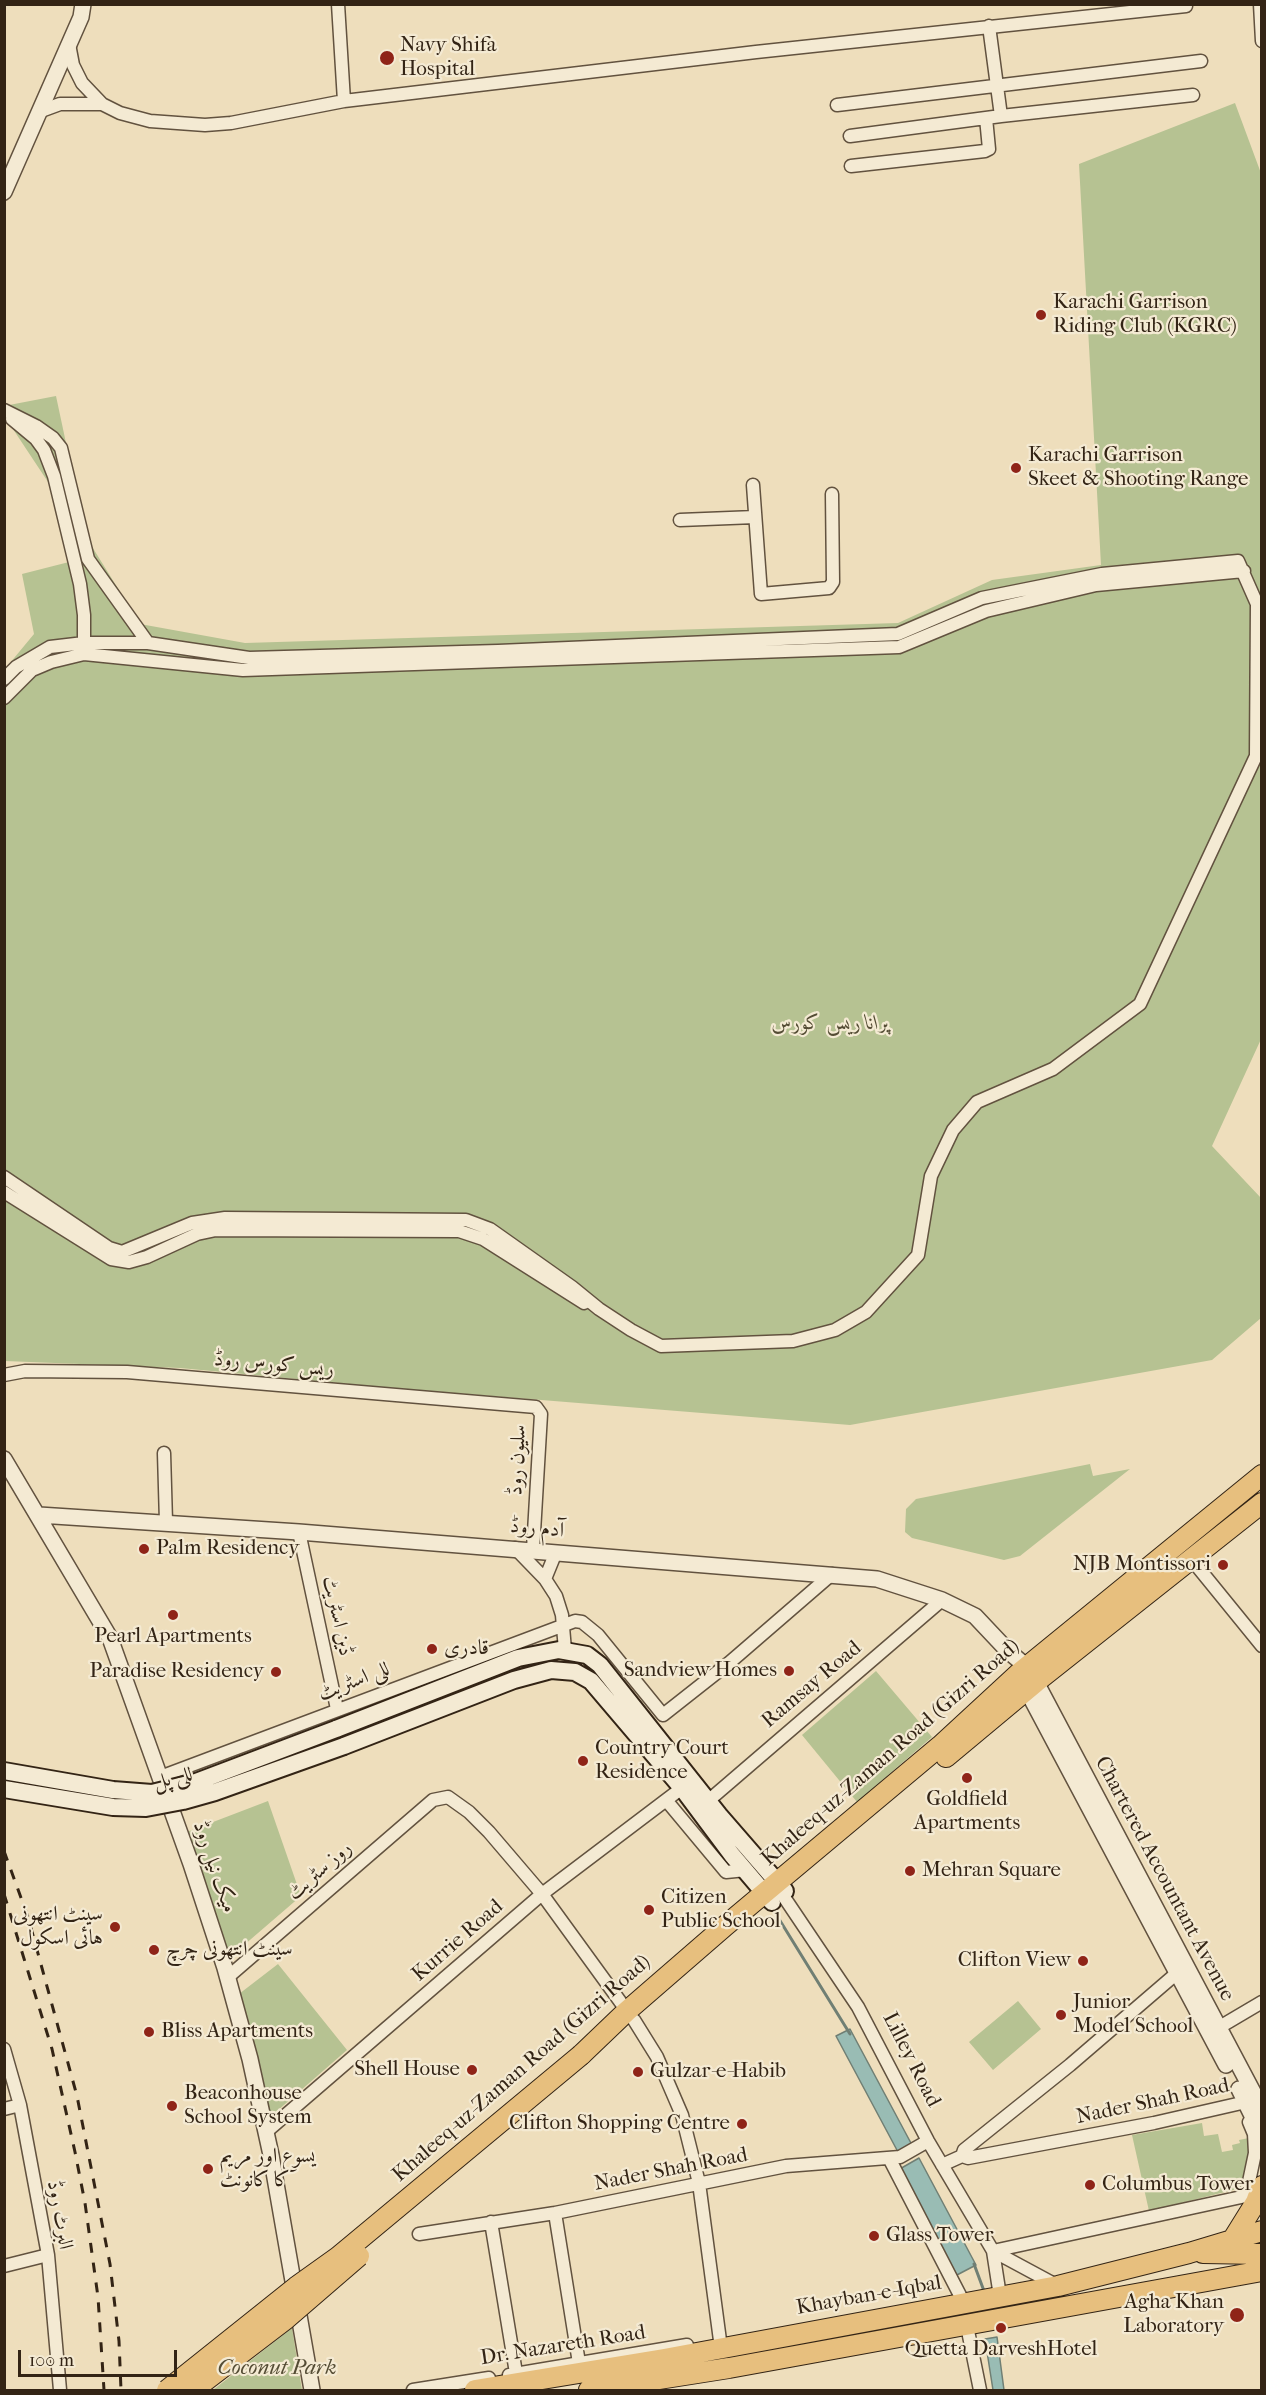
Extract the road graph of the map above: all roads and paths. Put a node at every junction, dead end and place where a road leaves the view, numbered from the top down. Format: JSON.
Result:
{"nodes":[{"id":1,"x":83,"y":4,"type":"edge"},
{"id":2,"x":338,"y":4,"type":"edge"},
{"id":3,"x":1186,"y":6,"type":"edge"},
{"id":4,"x":1261,"y":9,"type":"edge"},
{"id":5,"x":989,"y":26,"type":"junction"},
{"id":6,"x":1262,"y":41,"type":"edge"},
{"id":7,"x":69,"y":44,"type":"junction"},
{"id":8,"x":1201,"y":61,"type":"dead end"},
{"id":9,"x":996,"y":87,"type":"junction"},
{"id":10,"x":1193,"y":95,"type":"dead end"},
{"id":11,"x":344,"y":101,"type":"junction"},
{"id":12,"x":102,"y":104,"type":"junction"},
{"id":13,"x":837,"y":105,"type":"dead end"},
{"id":14,"x":41,"y":111,"type":"junction"},
{"id":15,"x":1001,"y":116,"type":"junction"},
{"id":16,"x":986,"y":118,"type":"junction"},
{"id":17,"x":850,"y":136,"type":"dead end"},
{"id":18,"x":851,"y":166,"type":"dead end"},
{"id":19,"x":4,"y":192,"type":"edge"},
{"id":20,"x":4,"y":411,"type":"edge"},
{"id":21,"x":753,"y":485,"type":"dead end"},
{"id":22,"x":832,"y":494,"type":"dead end"},
{"id":23,"x":754,"y":517,"type":"junction"},
{"id":24,"x":680,"y":520,"type":"dead end"},
{"id":25,"x":1244,"y":571,"type":"junction"},
{"id":26,"x":148,"y":643,"type":"junction"},
{"id":27,"x":84,"y":648,"type":"junction"},
{"id":28,"x":4,"y":679,"type":"edge"},
{"id":29,"x":4,"y":698,"type":"edge"},
{"id":30,"x":4,"y":1177,"type":"edge"},
{"id":31,"x":4,"y":1192,"type":"edge"},
{"id":32,"x":599,"y":1309,"type":"junction"},
{"id":33,"x":4,"y":1375,"type":"edge"},
{"id":34,"x":539,"y":1409,"type":"joint"},
{"id":35,"x":164,"y":1453,"type":"dead end"},
{"id":36,"x":4,"y":1459,"type":"edge"},
{"id":37,"x":1262,"y":1475,"type":"edge"},
{"id":38,"x":1262,"y":1503,"type":"edge"},
{"id":39,"x":39,"y":1515,"type":"junction"},
{"id":40,"x":166,"y":1522,"type":"junction"},
{"id":41,"x":299,"y":1532,"type":"junction"},
{"id":42,"x":515,"y":1548,"type":"junction"},
{"id":43,"x":533,"y":1550,"type":"junction"},
{"id":44,"x":556,"y":1552,"type":"junction"},
{"id":45,"x":1192,"y":1560,"type":"junction"},
{"id":46,"x":832,"y":1574,"type":"junction"},
{"id":47,"x":545,"y":1579,"type":"junction"},
{"id":48,"x":942,"y":1600,"type":"junction"},
{"id":49,"x":562,"y":1625,"type":"junction"},
{"id":50,"x":1262,"y":1646,"type":"edge"},
{"id":51,"x":565,"y":1650,"type":"junction"},
{"id":52,"x":566,"y":1670,"type":"joint"},
{"id":53,"x":1027,"y":1678,"type":"junction"},
{"id":54,"x":337,"y":1709,"type":"junction"},
{"id":55,"x":4,"y":1771,"type":"edge"},
{"id":56,"x":160,"y":1777,"type":"junction"},
{"id":57,"x":682,"y":1788,"type":"junction"},
{"id":58,"x":4,"y":1790,"type":"edge"},
{"id":59,"x":666,"y":1800,"type":"junction"},
{"id":60,"x":708,"y":1801,"type":"junction"},
{"id":61,"x":751,"y":1864,"type":"junction"},
{"id":62,"x":794,"y":1870,"type":"junction"},
{"id":63,"x":776,"y":1892,"type":"junction"},
{"id":64,"x":542,"y":1894,"type":"junction"},
{"id":65,"x":1177,"y":1973,"type":"junction"},
{"id":66,"x":228,"y":1977,"type":"junction"},
{"id":67,"x":1262,"y":2002,"type":"edge"},
{"id":68,"x":630,"y":2015,"type":"junction"},
{"id":69,"x":1218,"y":2028,"type":"junction"},
{"id":70,"x":4,"y":2049,"type":"edge"},
{"id":71,"x":589,"y":2054,"type":"junction"},
{"id":72,"x":1251,"y":2103,"type":"edge"},
{"id":73,"x":20,"y":2105,"type":"junction"},
{"id":74,"x":4,"y":2109,"type":"edge"},
{"id":75,"x":266,"y":2132,"type":"junction"},
{"id":76,"x":1262,"y":2136,"type":"edge"},
{"id":77,"x":928,"y":2141,"type":"junction"},
{"id":78,"x":962,"y":2156,"type":"junction"},
{"id":79,"x":890,"y":2158,"type":"junction"},
{"id":80,"x":942,"y":2165,"type":"junction"},
{"id":81,"x":699,"y":2183,"type":"junction"},
{"id":82,"x":1256,"y":2191,"type":"edge"},
{"id":83,"x":555,"y":2213,"type":"junction"},
{"id":84,"x":491,"y":2222,"type":"junction"},
{"id":85,"x":1262,"y":2231,"type":"edge"},
{"id":86,"x":418,"y":2234,"type":"dead end"},
{"id":87,"x":1233,"y":2239,"type":"junction"},
{"id":88,"x":993,"y":2251,"type":"junction"},
{"id":89,"x":1189,"y":2253,"type":"junction"},
{"id":90,"x":1262,"y":2254,"type":"edge"},
{"id":91,"x":48,"y":2255,"type":"junction"},
{"id":92,"x":4,"y":2266,"type":"edge"},
{"id":93,"x":1257,"y":2274,"type":"edge"},
{"id":94,"x":1058,"y":2286,"type":"junction"},
{"id":95,"x":1000,"y":2296,"type":"junction"},
{"id":96,"x":964,"y":2303,"type":"junction"},
{"id":97,"x":967,"y":2326,"type":"junction"},
{"id":98,"x":720,"y":2344,"type":"junction"},
{"id":99,"x":579,"y":2363,"type":"junction"},
{"id":100,"x":516,"y":2373,"type":"junction"},
{"id":101,"x":641,"y":2386,"type":"edge"},
{"id":102,"x":478,"y":2390,"type":"edge"},
{"id":103,"x":590,"y":2390,"type":"edge"},
{"id":104,"x":60,"y":2391,"type":"edge"},
{"id":105,"x":167,"y":2391,"type":"edge"},
{"id":106,"x":193,"y":2391,"type":"edge"},
{"id":107,"x":312,"y":2391,"type":"edge"},
{"id":108,"x":413,"y":2391,"type":"edge"},
{"id":109,"x":980,"y":2391,"type":"edge"}],
"edges":[{"from":1,"to":7,"type":"street"},
{"from":2,"to":11,"type":"street"},
{"from":3,"to":5,"type":"street"},
{"from":4,"to":6,"type":"street"},
{"from":5,"to":9,"type":"street"},
{"from":5,"to":11,"type":"street"},
{"from":7,"to":12,"type":"street"},
{"from":7,"to":14,"type":"street"},
{"from":8,"to":9,"type":"street"},
{"from":9,"to":13,"type":"street"},
{"from":9,"to":15,"type":"street"},
{"from":10,"to":15,"type":"street"},
{"from":11,"to":12,"type":"street"},
{"from":12,"to":14,"type":"street"},
{"from":14,"to":19,"type":"street"},
{"from":15,"to":16,"type":"street"},
{"from":16,"to":17,"type":"street"},
{"from":16,"to":18,"type":"street"},
{"from":20,"to":26,"type":"street"},
{"from":20,"to":27,"type":"street"},
{"from":21,"to":23,"type":"street"},
{"from":22,"to":23,"type":"street"},
{"from":23,"to":24,"type":"street"},
{"from":25,"to":26,"type":"street"},
{"from":25,"to":27,"type":"street"},
{"from":25,"to":32,"type":"street"},
{"from":26,"to":27,"type":"street"},
{"from":27,"to":28,"type":"street"},
{"from":27,"to":29,"type":"street"},
{"from":30,"to":32,"type":"street"},
{"from":31,"to":32,"type":"street"},
{"from":33,"to":34,"type":"street","name":"ریس کورس روڈ"},
{"from":34,"to":43,"type":"street","name":"سلیون روڈ"},
{"from":35,"to":40,"type":"street"},
{"from":36,"to":39,"type":"street","name":"میک نیل روڈ"},
{"from":37,"to":53,"type":"main road","name":"Khaleeq-uz-Zaman Road (Gizri Road)"},
{"from":38,"to":45,"type":"main road","name":"Khaleeq-uz-Zaman Road (Gizri Road)"},
{"from":39,"to":40,"type":"street","name":"آدم روڈ"},
{"from":39,"to":56,"type":"street","name":"میک نیل روڈ"},
{"from":40,"to":41,"type":"street","name":"آدم روڈ"},
{"from":41,"to":42,"type":"street","name":"آدم روڈ"},
{"from":41,"to":54,"type":"street","name":"ڈین اسٹریٹ"},
{"from":42,"to":43,"type":"street","name":"آدم روڈ"},
{"from":42,"to":47,"type":"street"},
{"from":43,"to":44,"type":"street","name":"آدم روڈ"},
{"from":44,"to":46,"type":"street","name":"آدم روڈ"},
{"from":44,"to":47,"type":"street"},
{"from":45,"to":50,"type":"street"},
{"from":45,"to":53,"type":"main road","name":"Khaleeq-uz-Zaman Road (Gizri Road)"},
{"from":46,"to":48,"type":"street","name":"آدم روڈ"},
{"from":46,"to":49,"type":"street"},
{"from":47,"to":49,"type":"street"},
{"from":48,"to":53,"type":"street","name":"آدم روڈ"},
{"from":48,"to":60,"type":"street","name":"Ramsay Road"},
{"from":49,"to":51,"type":"street"},
{"from":49,"to":54,"type":"street","name":"للی اسٹریٹ"},
{"from":51,"to":55,"type":"main road","name":"للی پل","bridge":true},
{"from":51,"to":60,"type":"main road"},
{"from":52,"to":57,"type":"main road","name":"Lilley Road"},
{"from":52,"to":58,"type":"main road","name":"للی پل","bridge":true},
{"from":53,"to":62,"type":"main road","name":"Khaleeq-uz-Zaman Road (Gizri Road)"},
{"from":53,"to":63,"type":"main road","name":"Khaleeq-uz-Zaman Road (Gizri Road)"},
{"from":53,"to":65,"type":"street","name":"Chartered Accountant Avenue"},
{"from":53,"to":69,"type":"street","name":"Chartered Accountant Avenue"},
{"from":54,"to":56,"type":"street","name":"للی اسٹریٹ"},
{"from":56,"to":66,"type":"street","name":"میک نیل روڈ"},
{"from":57,"to":59,"type":"street","name":"Kurrie Road"},
{"from":57,"to":61,"type":"main road","name":"Lilley Road"},
{"from":59,"to":61,"type":"street"},
{"from":59,"to":64,"type":"street","name":"Kurrie Road"},
{"from":60,"to":61,"type":"main road"},
{"from":61,"to":62,"type":"main road"},
{"from":61,"to":63,"type":"main road","name":"Lilley Road"},
{"from":62,"to":63,"type":"main road","name":"Khaleeq-uz-Zaman Road (Gizri Road)"},
{"from":63,"to":68,"type":"main road","name":"Khaleeq-uz-Zaman Road (Gizri Road)"},
{"from":63,"to":77,"type":"street","name":"Lilley Road"},
{"from":64,"to":66,"type":"street","name":"روز سٹریٹ"},
{"from":64,"to":68,"type":"street"},
{"from":64,"to":75,"type":"street","name":"Kurrie Road"},
{"from":65,"to":72,"type":"street","name":"Chartered Accountant Avenue"},
{"from":65,"to":78,"type":"street"},
{"from":66,"to":75,"type":"street","name":"میک نیل روڈ"},
{"from":67,"to":69,"type":"street"},
{"from":68,"to":71,"type":"main road","name":"Khaleeq-uz-Zaman Road (Gizri Road)"},
{"from":68,"to":81,"type":"street"},
{"from":69,"to":72,"type":"street","name":"Chartered Accountant Avenue"},
{"from":70,"to":73,"type":"street","name":"البرٹ روڈ"},
{"from":71,"to":105,"type":"main road","name":"Khaleeq-uz-Zaman Road (Gizri Road)","bridge":true},
{"from":71,"to":106,"type":"main road","name":"Khaleeq-uz-Zaman Road (Gizri Road)","bridge":true},
{"from":72,"to":76,"type":"street"},
{"from":72,"to":78,"type":"street","name":"Nader Shah Road"},
{"from":72,"to":82,"type":"street"},
{"from":73,"to":74,"type":"street"},
{"from":73,"to":91,"type":"street","name":"البرٹ روڈ"},
{"from":75,"to":107,"type":"street","name":"میک نیل روڈ"},
{"from":77,"to":79,"type":"street","name":"Nader Shah Road"},
{"from":77,"to":80,"type":"street","name":"Lilley Road"},
{"from":78,"to":80,"type":"street"},
{"from":79,"to":81,"type":"street","name":"Nader Shah Road"},
{"from":79,"to":96,"type":"street"},
{"from":80,"to":88,"type":"street","name":"Lilley Road"},
{"from":81,"to":83,"type":"street","name":"Nader Shah Road"},
{"from":81,"to":98,"type":"street"},
{"from":82,"to":87,"type":"main road"},
{"from":82,"to":88,"type":"street"},
{"from":83,"to":84,"type":"street","name":"Nader Shah Road"},
{"from":83,"to":99,"type":"street"},
{"from":84,"to":86,"type":"street","name":"Nader Shah Road"},
{"from":84,"to":100,"type":"street"},
{"from":85,"to":87,"type":"main road","name":"Khayban-e-Iqbal"},
{"from":87,"to":89,"type":"main road","name":"Khayban-e-Iqbal"},
{"from":88,"to":94,"type":"street"},
{"from":88,"to":95,"type":"street","name":"Lilley Road"},
{"from":89,"to":90,"type":"main road"},
{"from":89,"to":94,"type":"main road","name":"Khayban-e-Iqbal"},
{"from":91,"to":92,"type":"street"},
{"from":91,"to":104,"type":"street","name":"البرٹ روڈ"},
{"from":93,"to":97,"type":"main road"},
{"from":94,"to":95,"type":"main road","name":"Khayban-e-Iqbal"},
{"from":95,"to":96,"type":"main road","name":"Khayban-e-Iqbal"},
{"from":96,"to":98,"type":"main road","name":"Khayban-e-Iqbal"},
{"from":97,"to":101,"type":"main road"},
{"from":97,"to":109,"type":"street"},
{"from":98,"to":99,"type":"street","name":"Dr. Nazareth Road"},
{"from":98,"to":102,"type":"main road","name":"Khayban-e-Iqbal"},
{"from":99,"to":100,"type":"street","name":"Dr. Nazareth Road"},
{"from":100,"to":108,"type":"street","name":"Dr. Nazareth Road"},
{"from":101,"to":103,"type":"main road"}]}
